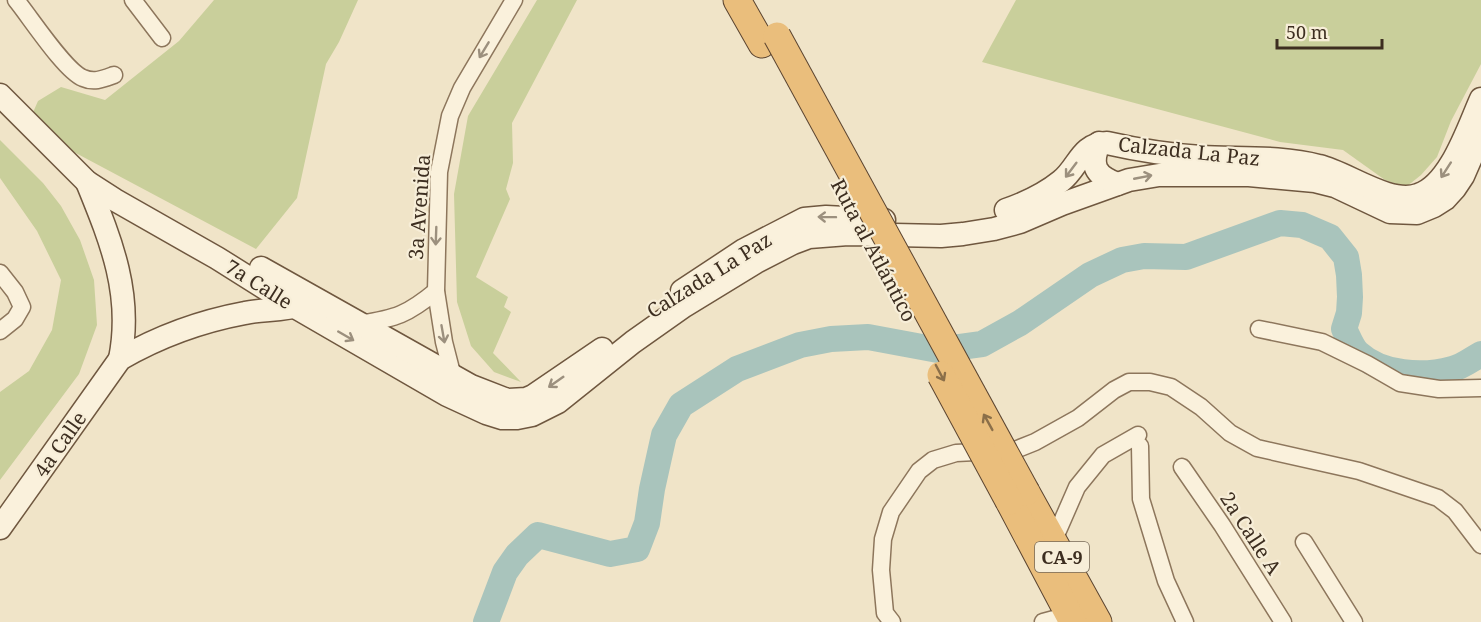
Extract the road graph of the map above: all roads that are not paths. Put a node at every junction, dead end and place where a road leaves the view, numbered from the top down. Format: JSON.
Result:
{"nodes":[{"id":1,"x":16,"y":0,"type":"edge"},
{"id":2,"x":134,"y":0,"type":"edge"},
{"id":3,"x":514,"y":0,"type":"edge"},
{"id":4,"x":737,"y":0,"type":"edge"},
{"id":5,"x":759,"y":0,"type":"edge"},
{"id":6,"x":162,"y":38,"type":"dead end"},
{"id":7,"x":770,"y":40,"type":"junction"},
{"id":8,"x":114,"y":75,"type":"dead end"},
{"id":9,"x":0,"y":95,"type":"edge"},
{"id":10,"x":1481,"y":99,"type":"edge"},
{"id":11,"x":1481,"y":135,"type":"edge"},
{"id":12,"x":1099,"y":143,"type":"junction"},
{"id":13,"x":81,"y":175,"type":"junction"},
{"id":14,"x":1117,"y":184,"type":"junction"},
{"id":15,"x":0,"y":273,"type":"edge"},
{"id":16,"x":436,"y":291,"type":"junction"},
{"id":17,"x":306,"y":303,"type":"junction"},
{"id":18,"x":360,"y":324,"type":"junction"},
{"id":19,"x":1259,"y":329,"type":"dead end"},
{"id":20,"x":0,"y":331,"type":"edge"},
{"id":21,"x":120,"y":359,"type":"junction"},
{"id":22,"x":1481,"y":388,"type":"edge"},
{"id":23,"x":453,"y":391,"type":"junction"},
{"id":24,"x":525,"y":408,"type":"junction"},
{"id":25,"x":1182,"y":467,"type":"dead end"},
{"id":26,"x":1017,"y":497,"type":"junction"},
{"id":27,"x":0,"y":528,"type":"edge"},
{"id":28,"x":1053,"y":542,"type":"junction"},
{"id":29,"x":1304,"y":542,"type":"dead end"},
{"id":30,"x":1481,"y":545,"type":"edge"},
{"id":31,"x":1071,"y":619,"type":"edge"},
{"id":32,"x":892,"y":622,"type":"edge"},
{"id":33,"x":1043,"y":622,"type":"edge"},
{"id":34,"x":1098,"y":622,"type":"edge"},
{"id":35,"x":1185,"y":622,"type":"edge"},
{"id":36,"x":1283,"y":622,"type":"edge"},
{"id":37,"x":1354,"y":622,"type":"edge"}],
"edges":[{"from":1,"to":8,"type":"street"},
{"from":2,"to":6,"type":"street"},
{"from":3,"to":16,"type":"street","name":"3a Avenida","one_way":true},
{"from":4,"to":7,"type":"highway","name":"Ruta al Atlántico"},
{"from":5,"to":7,"type":"highway","name":"Ruta al Atlántico"},
{"from":7,"to":26,"type":"highway","name":"Ruta al Atlántico","bridge":true},
{"from":9,"to":13,"type":"main road","name":"7a Calle"},
{"from":10,"to":12,"type":"main road","name":"Calzada La Paz","one_way":true},
{"from":14,"to":11,"type":"main road","name":"Calzada La Paz","one_way":true},
{"from":12,"to":14,"type":"main road"},
{"from":12,"to":24,"type":"main road","name":"Calzada La Paz","one_way":true},
{"from":13,"to":17,"type":"main road","name":"7a Calle"},
{"from":13,"to":21,"type":"main road","name":"4a Calle"},
{"from":14,"to":24,"type":"main road","name":"Calzada La Paz"},
{"from":15,"to":20,"type":"street"},
{"from":16,"to":18,"type":"street"},
{"from":16,"to":23,"type":"street","name":"3a Avenida","one_way":true},
{"from":17,"to":18,"type":"main road","name":"7a Calle"},
{"from":17,"to":21,"type":"main road","name":"4a Calle"},
{"from":17,"to":23,"type":"main road","name":"7a Calle","one_way":true},
{"from":18,"to":23,"type":"main road","name":"7a Calle"},
{"from":19,"to":22,"type":"street"},
{"from":21,"to":27,"type":"main road","name":"4a Calle"},
{"from":23,"to":24,"type":"main road"},
{"from":25,"to":36,"type":"street","name":"2a Calle A"},
{"from":26,"to":28,"type":"highway","number":"CA-9"},
{"from":26,"to":31,"type":"highway","number":"CA-9"},
{"from":28,"to":34,"type":"highway","number":"CA-9"},
{"from":28,"to":35,"type":"street"},
{"from":29,"to":37,"type":"street"},
{"from":30,"to":32,"type":"street"},
{"from":31,"to":33,"type":"street"}]}
